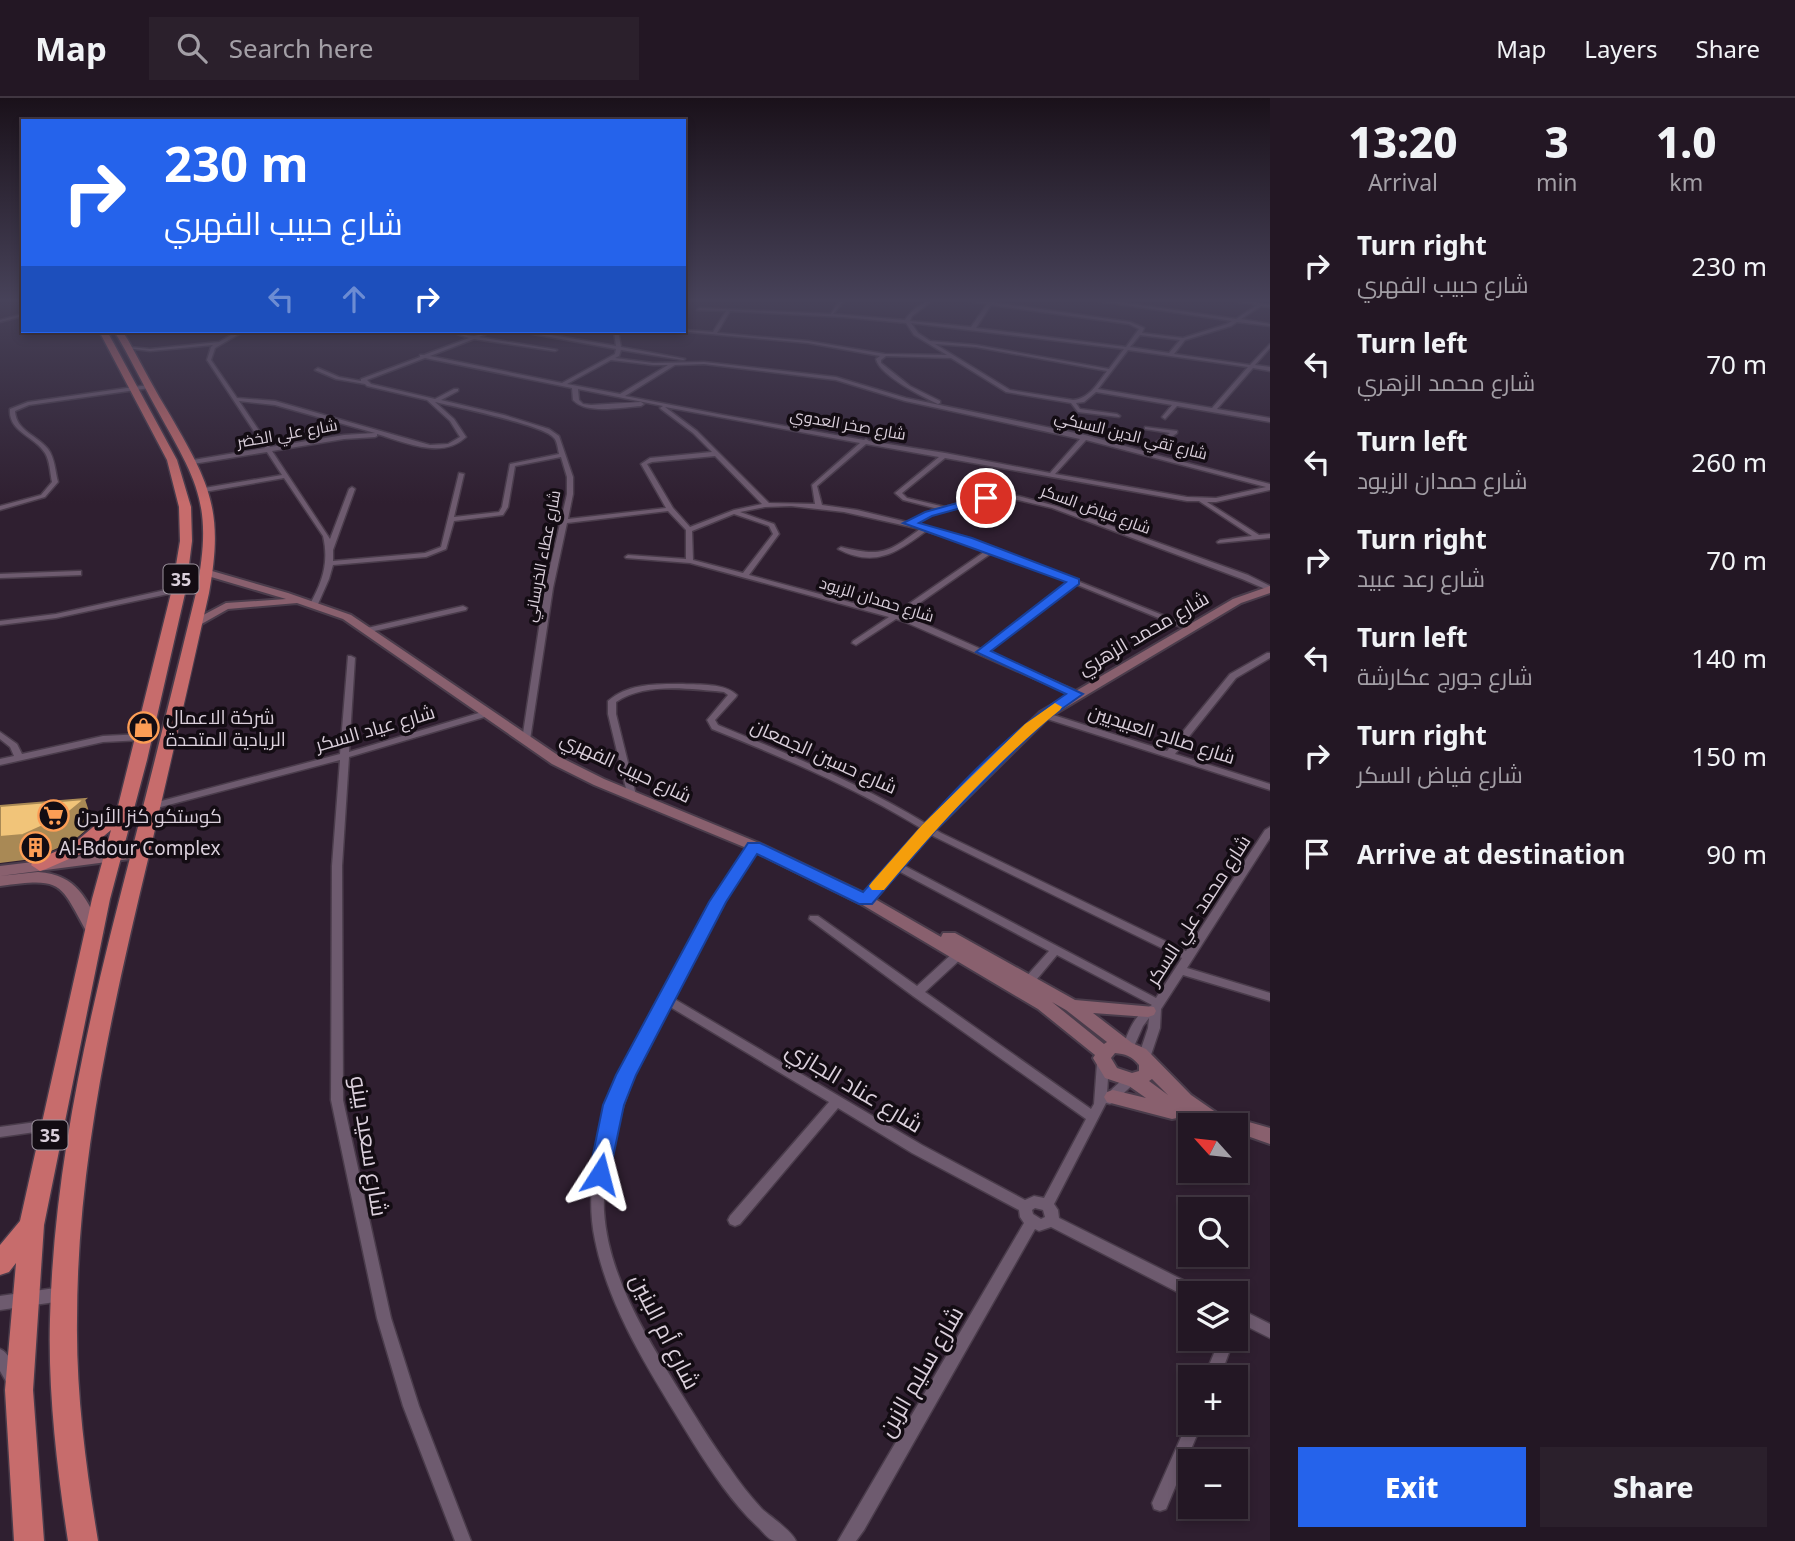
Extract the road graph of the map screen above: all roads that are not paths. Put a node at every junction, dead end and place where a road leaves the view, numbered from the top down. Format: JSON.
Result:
{"nodes":[{"id":1,"x":128,"y":368,"type":"edge"},
{"id":2,"x":136,"y":368,"type":"edge"},
{"id":3,"x":214,"y":368,"type":"edge"},
{"id":4,"x":390,"y":368,"type":"edge"},
{"id":5,"x":484,"y":368,"type":"edge"},
{"id":6,"x":593,"y":368,"type":"edge"},
{"id":7,"x":666,"y":368,"type":"edge"},
{"id":8,"x":748,"y":368,"type":"edge"},
{"id":9,"x":884,"y":368,"type":"edge"},
{"id":10,"x":969,"y":368,"type":"edge"},
{"id":11,"x":1099,"y":368,"type":"edge"},
{"id":12,"x":1250,"y":368,"type":"edge"},
{"id":13,"x":318,"y":370,"type":"dead end"},
{"id":14,"x":1108,"y":370,"type":"joint"},
{"id":15,"x":365,"y":383,"type":"junction"},
{"id":16,"x":562,"y":384,"type":"junction"},
{"id":17,"x":575,"y":387,"type":"junction"},
{"id":18,"x":141,"y":388,"type":"junction"},
{"id":19,"x":456,"y":390,"type":"dead end"},
{"id":20,"x":1095,"y":390,"type":"junction"},
{"id":21,"x":621,"y":396,"type":"junction"},
{"id":22,"x":427,"y":397,"type":"junction"},
{"id":23,"x":234,"y":399,"type":"junction"},
{"id":24,"x":437,"y":400,"type":"junction"},
{"id":25,"x":1073,"y":402,"type":"junction"},
{"id":26,"x":654,"y":403,"type":"junction"},
{"id":27,"x":1177,"y":404,"type":"junction"},
{"id":28,"x":1214,"y":410,"type":"junction"},
{"id":29,"x":965,"y":411,"type":"junction"},
{"id":30,"x":1117,"y":416,"type":"dead end"},
{"id":31,"x":1165,"y":417,"type":"dead end"},
{"id":32,"x":1270,"y":420,"type":"edge"},
{"id":33,"x":1147,"y":428,"type":"dead end"},
{"id":34,"x":387,"y":435,"type":"junction"},
{"id":35,"x":1084,"y":437,"type":"junction"},
{"id":36,"x":866,"y":441,"type":"junction"},
{"id":37,"x":268,"y":451,"type":"junction"},
{"id":38,"x":1145,"y":452,"type":"junction"},
{"id":39,"x":714,"y":454,"type":"junction"},
{"id":40,"x":562,"y":455,"type":"junction"},
{"id":41,"x":945,"y":456,"type":"junction"},
{"id":42,"x":193,"y":462,"type":"junction"},
{"id":43,"x":461,"y":474,"type":"dead end"},
{"id":44,"x":1052,"y":474,"type":"junction"},
{"id":45,"x":285,"y":476,"type":"junction"},
{"id":46,"x":1270,"y":487,"type":"edge"},
{"id":47,"x":352,"y":489,"type":"dead end"},
{"id":48,"x":204,"y":490,"type":"junction"},
{"id":49,"x":1202,"y":501,"type":"junction"},
{"id":50,"x":767,"y":505,"type":"junction"},
{"id":51,"x":819,"y":506,"type":"junction"},
{"id":52,"x":0,"y":508,"type":"edge"},
{"id":53,"x":670,"y":509,"type":"junction"},
{"id":54,"x":945,"y":509,"type":"junction"},
{"id":55,"x":735,"y":513,"type":"junction"},
{"id":56,"x":453,"y":519,"type":"junction"},
{"id":57,"x":564,"y":521,"type":"junction"},
{"id":58,"x":909,"y":523,"type":"junction"},
{"id":59,"x":926,"y":528,"type":"junction"},
{"id":60,"x":689,"y":530,"type":"junction"},
{"id":61,"x":1256,"y":536,"type":"junction"},
{"id":62,"x":1270,"y":536,"type":"edge"},
{"id":63,"x":1220,"y":542,"type":"dead end"},
{"id":64,"x":330,"y":550,"type":"junction"},
{"id":65,"x":841,"y":550,"type":"dead end"},
{"id":66,"x":993,"y":550,"type":"junction"},
{"id":67,"x":628,"y":557,"type":"dead end"},
{"id":68,"x":690,"y":561,"type":"junction"},
{"id":69,"x":331,"y":563,"type":"junction"},
{"id":70,"x":205,"y":572,"type":"junction"},
{"id":71,"x":78,"y":573,"type":"dead end"},
{"id":72,"x":0,"y":576,"type":"edge"},
{"id":73,"x":744,"y":576,"type":"junction"},
{"id":74,"x":1075,"y":581,"type":"junction"},
{"id":75,"x":179,"y":589,"type":"junction"},
{"id":76,"x":1270,"y":589,"type":"edge"},
{"id":77,"x":310,"y":603,"type":"junction"},
{"id":78,"x":463,"y":608,"type":"dead end"},
{"id":79,"x":895,"y":617,"type":"junction"},
{"id":80,"x":0,"y":623,"type":"edge"},
{"id":81,"x":15,"y":623,"type":"junction"},
{"id":82,"x":194,"y":624,"type":"junction"},
{"id":83,"x":1191,"y":628,"type":"junction"},
{"id":84,"x":370,"y":630,"type":"junction"},
{"id":85,"x":0,"y":632,"type":"edge"},
{"id":86,"x":856,"y":643,"type":"dead end"},
{"id":87,"x":982,"y":652,"type":"junction"},
{"id":88,"x":1270,"y":655,"type":"edge"},
{"id":89,"x":351,"y":658,"type":"dead end"},
{"id":90,"x":1076,"y":694,"type":"junction"},
{"id":91,"x":485,"y":713,"type":"junction"},
{"id":92,"x":1044,"y":715,"type":"junction"},
{"id":93,"x":0,"y":735,"type":"edge"},
{"id":94,"x":143,"y":737,"type":"junction"},
{"id":95,"x":526,"y":740,"type":"junction"},
{"id":96,"x":1169,"y":755,"type":"junction"},
{"id":97,"x":344,"y":756,"type":"junction"},
{"id":98,"x":19,"y":757,"type":"junction"},
{"id":99,"x":0,"y":762,"type":"edge"},
{"id":100,"x":1270,"y":788,"type":"edge"},
{"id":101,"x":631,"y":795,"type":"junction"},
{"id":102,"x":153,"y":806,"type":"junction"},
{"id":103,"x":127,"y":807,"type":"junction"},
{"id":104,"x":928,"y":829,"type":"junction"},
{"id":105,"x":1270,"y":830,"type":"edge"},
{"id":106,"x":754,"y":846,"type":"junction"},
{"id":107,"x":140,"y":854,"type":"junction"},
{"id":108,"x":113,"y":858,"type":"junction"},
{"id":109,"x":40,"y":865,"type":"junction"},
{"id":110,"x":895,"y":865,"type":"junction"},
{"id":111,"x":0,"y":871,"type":"edge"},
{"id":112,"x":0,"y":881,"type":"edge"},
{"id":113,"x":869,"y":897,"type":"junction"},
{"id":114,"x":814,"y":919,"type":"dead end"},
{"id":115,"x":95,"y":932,"type":"junction"},
{"id":116,"x":1055,"y":951,"type":"junction"},
{"id":117,"x":959,"y":954,"type":"junction"},
{"id":118,"x":1189,"y":957,"type":"junction"},
{"id":119,"x":1181,"y":970,"type":"junction"},
{"id":120,"x":1028,"y":982,"type":"junction"},
{"id":121,"x":917,"y":993,"type":"junction"},
{"id":122,"x":1270,"y":997,"type":"edge"},
{"id":123,"x":664,"y":998,"type":"junction"},
{"id":124,"x":1072,"y":1006,"type":"junction"},
{"id":125,"x":1154,"y":1008,"type":"junction"},
{"id":126,"x":1127,"y":1048,"type":"junction"},
{"id":127,"x":1103,"y":1058,"type":"junction"},
{"id":128,"x":1146,"y":1061,"type":"junction"},
{"id":129,"x":1133,"y":1080,"type":"junction"},
{"id":130,"x":1107,"y":1101,"type":"junction"},
{"id":131,"x":836,"y":1102,"type":"junction"},
{"id":132,"x":1178,"y":1113,"type":"edge"},
{"id":133,"x":1184,"y":1113,"type":"edge"},
{"id":134,"x":1204,"y":1113,"type":"edge"},
{"id":135,"x":1093,"y":1116,"type":"junction"},
{"id":136,"x":52,"y":1125,"type":"junction"},
{"id":137,"x":1248,"y":1129,"type":"edge"},
{"id":138,"x":0,"y":1132,"type":"edge"},
{"id":139,"x":1270,"y":1136,"type":"edge"},
{"id":140,"x":1046,"y":1205,"type":"junction"},
{"id":141,"x":1029,"y":1215,"type":"junction"},
{"id":142,"x":735,"y":1220,"type":"dead end"},
{"id":143,"x":1052,"y":1221,"type":"junction"},
{"id":144,"x":32,"y":1225,"type":"junction"},
{"id":145,"x":0,"y":1264,"type":"edge"},
{"id":146,"x":1178,"y":1285,"type":"edge"},
{"id":147,"x":64,"y":1293,"type":"junction"},
{"id":148,"x":25,"y":1300,"type":"junction"},
{"id":149,"x":0,"y":1303,"type":"edge"},
{"id":150,"x":1248,"y":1321,"type":"edge"},
{"id":151,"x":1270,"y":1331,"type":"edge"},
{"id":152,"x":0,"y":1356,"type":"edge"},
{"id":153,"x":19,"y":1390,"type":"junction"},
{"id":154,"x":1189,"y":1435,"type":"edge"},
{"id":155,"x":1160,"y":1503,"type":"dead end"},
{"id":156,"x":29,"y":1541,"type":"edge"},
{"id":157,"x":82,"y":1541,"type":"edge"},
{"id":158,"x":463,"y":1541,"type":"edge"},
{"id":159,"x":788,"y":1541,"type":"edge"},
{"id":160,"x":846,"y":1541,"type":"edge"}],
"edges":[{"from":1,"to":18,"type":"highway","number":"35"},
{"from":2,"to":18,"type":"highway","number":"35"},
{"from":3,"to":23,"type":"street"},
{"from":4,"to":15,"type":"street"},
{"from":5,"to":16,"type":"street","name":"شارع صخر العدوي"},
{"from":6,"to":16,"type":"street"},
{"from":7,"to":21,"type":"street"},
{"from":8,"to":29,"type":"street","name":"شارع تقي الدين السبكي"},
{"from":9,"to":29,"type":"street"},
{"from":10,"to":25,"type":"street"},
{"from":11,"to":14,"type":"street"},
{"from":12,"to":28,"type":"street"},
{"from":13,"to":15,"type":"street","name":"شارع عطاء الخرساني"},
{"from":14,"to":20,"type":"street"},
{"from":15,"to":22,"type":"street","name":"شارع عطاء الخرساني"},
{"from":16,"to":17,"type":"street","name":"شارع صخر العدوي"},
{"from":17,"to":21,"type":"street","name":"شارع صخر العدوي"},
{"from":17,"to":26,"type":"street"},
{"from":18,"to":42,"type":"highway","number":"35"},
{"from":18,"to":52,"type":"street"},
{"from":18,"to":75,"type":"highway","number":"35"},
{"from":19,"to":24,"type":"street"},
{"from":20,"to":25,"type":"street"},
{"from":20,"to":27,"type":"street"},
{"from":21,"to":26,"type":"street","name":"شارع صخر العدوي"},
{"from":22,"to":24,"type":"street","name":"شارع عطاء الخرساني"},
{"from":22,"to":34,"type":"street"},
{"from":23,"to":34,"type":"street"},
{"from":23,"to":37,"type":"street"},
{"from":24,"to":40,"type":"street","name":"شارع عطاء الخرساني"},
{"from":25,"to":30,"type":"street"},
{"from":26,"to":36,"type":"street","name":"شارع صخر العدوي"},
{"from":26,"to":39,"type":"street"},
{"from":27,"to":28,"type":"street"},
{"from":27,"to":31,"type":"street"},
{"from":28,"to":32,"type":"street"},
{"from":29,"to":35,"type":"street","name":"شارع تقي الدين السبكي"},
{"from":33,"to":38,"type":"street"},
{"from":34,"to":37,"type":"street","name":"شارع علي الخضر"},
{"from":35,"to":38,"type":"street","name":"شارع تقي الدين السبكي"},
{"from":35,"to":44,"type":"street"},
{"from":36,"to":41,"type":"street","name":"شارع صخر العدوي"},
{"from":36,"to":51,"type":"street"},
{"from":37,"to":42,"type":"street","name":"شارع علي الخضر"},
{"from":37,"to":45,"type":"street"},
{"from":38,"to":46,"type":"street","name":"شارع تقي الدين السبكي"},
{"from":39,"to":50,"type":"street"},
{"from":39,"to":53,"type":"street"},
{"from":40,"to":56,"type":"street"},
{"from":40,"to":57,"type":"street","name":"شارع عطاء الخرساني"},
{"from":41,"to":44,"type":"street","name":"شارع صخر العدوي"},
{"from":41,"to":54,"type":"street"},
{"from":42,"to":48,"type":"highway","number":"35"},
{"from":43,"to":56,"type":"street"},
{"from":44,"to":49,"type":"street","name":"شارع صخر العدوي"},
{"from":45,"to":48,"type":"street"},
{"from":45,"to":64,"type":"street"},
{"from":46,"to":49,"type":"street","name":"شارع صخر العدوي"},
{"from":47,"to":64,"type":"street"},
{"from":48,"to":70,"type":"highway","number":"35"},
{"from":49,"to":61,"type":"street"},
{"from":50,"to":51,"type":"street"},
{"from":50,"to":55,"type":"street"},
{"from":51,"to":58,"type":"street"},
{"from":53,"to":57,"type":"street"},
{"from":53,"to":60,"type":"street"},
{"from":54,"to":58,"type":"street","name":"شارع فياض السكر"},
{"from":54,"to":76,"type":"street","name":"شارع فياض السكر"},
{"from":55,"to":60,"type":"street"},
{"from":55,"to":73,"type":"street"},
{"from":56,"to":69,"type":"street"},
{"from":57,"to":95,"type":"street","name":"شارع عطاء الخرساني"},
{"from":58,"to":59,"type":"street"},
{"from":59,"to":65,"type":"street"},
{"from":59,"to":66,"type":"street"},
{"from":60,"to":68,"type":"street"},
{"from":61,"to":62,"type":"street"},
{"from":61,"to":63,"type":"street"},
{"from":64,"to":69,"type":"street"},
{"from":66,"to":74,"type":"street"},
{"from":66,"to":79,"type":"street"},
{"from":67,"to":68,"type":"street","name":"شارع حمدان الزيود"},
{"from":68,"to":73,"type":"street","name":"شارع حمدان الزيود"},
{"from":69,"to":77,"type":"street"},
{"from":70,"to":77,"type":"street","name":"شارع حبيب الفهري"},
{"from":70,"to":82,"type":"highway","number":"35"},
{"from":71,"to":72,"type":"street"},
{"from":73,"to":79,"type":"street","name":"شارع حمدان الزيود"},
{"from":74,"to":83,"type":"street"},
{"from":74,"to":87,"type":"street"},
{"from":75,"to":81,"type":"street"},
{"from":75,"to":94,"type":"highway","number":"35"},
{"from":76,"to":83,"type":"street","name":"شارع محمد الزهري"},
{"from":77,"to":82,"type":"street","name":"شارع حبيب الفهري"},
{"from":77,"to":84,"type":"street","name":"شارع حبيب الفهري"},
{"from":78,"to":84,"type":"street"},
{"from":79,"to":86,"type":"street"},
{"from":79,"to":87,"type":"street","name":"شارع حمدان الزيود"},
{"from":80,"to":81,"type":"street"},
{"from":81,"to":85,"type":"street"},
{"from":82,"to":102,"type":"highway","number":"35"},
{"from":83,"to":90,"type":"street","name":"شارع محمد الزهري"},
{"from":84,"to":91,"type":"street","name":"شارع حبيب الفهري"},
{"from":87,"to":90,"type":"street","name":"شارع حمدان الزيود"},
{"from":88,"to":96,"type":"street"},
{"from":89,"to":97,"type":"street","name":"شارع سعيد بينو"},
{"from":90,"to":92,"type":"street","name":"شارع محمد الزهري"},
{"from":91,"to":95,"type":"street","name":"شارع حبيب الفهري"},
{"from":91,"to":97,"type":"street","name":"شارع عياد السكر"},
{"from":92,"to":96,"type":"street","name":"شارع صالح العبيديين"},
{"from":92,"to":104,"type":"street","name":"شارع محمد الزهري"},
{"from":93,"to":98,"type":"street"},
{"from":94,"to":98,"type":"street"},
{"from":94,"to":103,"type":"highway","number":"35"},
{"from":95,"to":101,"type":"street","name":"شارع حبيب الفهري"},
{"from":96,"to":100,"type":"street","name":"شارع صالح العبيديين"},
{"from":97,"to":102,"type":"street","name":"شارع عياد السكر"},
{"from":97,"to":158,"type":"street","name":"شارع سعيد بينو"},
{"from":98,"to":99,"type":"street"},
{"from":101,"to":104,"type":"street","name":"شارع حسين الجمعان"},
{"from":101,"to":106,"type":"street","name":"شارع حبيب الفهري"},
{"from":102,"to":107,"type":"highway","number":"35"},
{"from":103,"to":108,"type":"highway","number":"35"},
{"from":103,"to":109,"type":"highway"},
{"from":104,"to":110,"type":"street","name":"شارع محمد الزهري"},
{"from":104,"to":118,"type":"street","name":"شارع حسين الجمعان"},
{"from":105,"to":118,"type":"street","name":"شارع محمد علي السكر"},
{"from":106,"to":113,"type":"street","name":"شارع حبيب الفهري"},
{"from":106,"to":123,"type":"street","name":"شارع أم البنين"},
{"from":107,"to":108,"type":"street"},
{"from":107,"to":147,"type":"highway","number":"35"},
{"from":108,"to":109,"type":"street"},
{"from":108,"to":115,"type":"highway","number":"35"},
{"from":109,"to":111,"type":"street"},
{"from":110,"to":113,"type":"street","name":"شارع محمد الزهري"},
{"from":110,"to":116,"type":"street"},
{"from":112,"to":115,"type":"street"},
{"from":113,"to":117,"type":"street","name":"شارع حبيب الفهري"},
{"from":113,"to":120,"type":"street","name":"شارع حبيب الفهري"},
{"from":114,"to":121,"type":"street"},
{"from":115,"to":136,"type":"highway","number":"35"},
{"from":116,"to":120,"type":"street"},
{"from":116,"to":125,"type":"street"},
{"from":117,"to":121,"type":"street"},
{"from":117,"to":127,"type":"street","name":"شارع حبيب الفهري"},
{"from":118,"to":119,"type":"street","name":"شارع محمد علي السكر"},
{"from":119,"to":122,"type":"street"},
{"from":119,"to":125,"type":"street","name":"شارع محمد علي السكر"},
{"from":120,"to":124,"type":"street","name":"شارع حبيب الفهري"},
{"from":121,"to":135,"type":"street"},
{"from":123,"to":131,"type":"street","name":"شارع عناد الجازي"},
{"from":123,"to":159,"type":"street","name":"شارع أم البنين"},
{"from":124,"to":125,"type":"street"},
{"from":124,"to":126,"type":"street","name":"شارع حبيب الفهري"},
{"from":125,"to":126,"type":"street","name":"شارع محمد علي السكر"},
{"from":125,"to":128,"type":"street","name":"شارع محمد علي السكر"},
{"from":126,"to":127,"type":"street"},
{"from":126,"to":128,"type":"street"},
{"from":127,"to":129,"type":"street"},
{"from":127,"to":130,"type":"street"},
{"from":128,"to":129,"type":"street"},
{"from":128,"to":134,"type":"street"},
{"from":129,"to":130,"type":"street"},
{"from":129,"to":133,"type":"street"},
{"from":130,"to":132,"type":"street"},
{"from":130,"to":135,"type":"street"},
{"from":131,"to":141,"type":"street","name":"شارع عناد الجازي"},
{"from":131,"to":142,"type":"street"},
{"from":135,"to":140,"type":"street"},
{"from":136,"to":138,"type":"street"},
{"from":136,"to":144,"type":"highway","number":"35"},
{"from":137,"to":139,"type":"street"},
{"from":140,"to":141,"type":"street"},
{"from":140,"to":143,"type":"street"},
{"from":141,"to":143,"type":"street"},
{"from":141,"to":160,"type":"street","name":"شارع سليم الزبن"},
{"from":143,"to":146,"type":"street"},
{"from":144,"to":145,"type":"highway"},
{"from":144,"to":148,"type":"highway","number":"35"},
{"from":147,"to":148,"type":"street"},
{"from":147,"to":157,"type":"highway","number":"35"},
{"from":148,"to":149,"type":"street"},
{"from":148,"to":153,"type":"highway","number":"35"},
{"from":150,"to":151,"type":"street"},
{"from":152,"to":153,"type":"street"},
{"from":153,"to":156,"type":"highway","number":"35"},
{"from":154,"to":155,"type":"street"}]}
